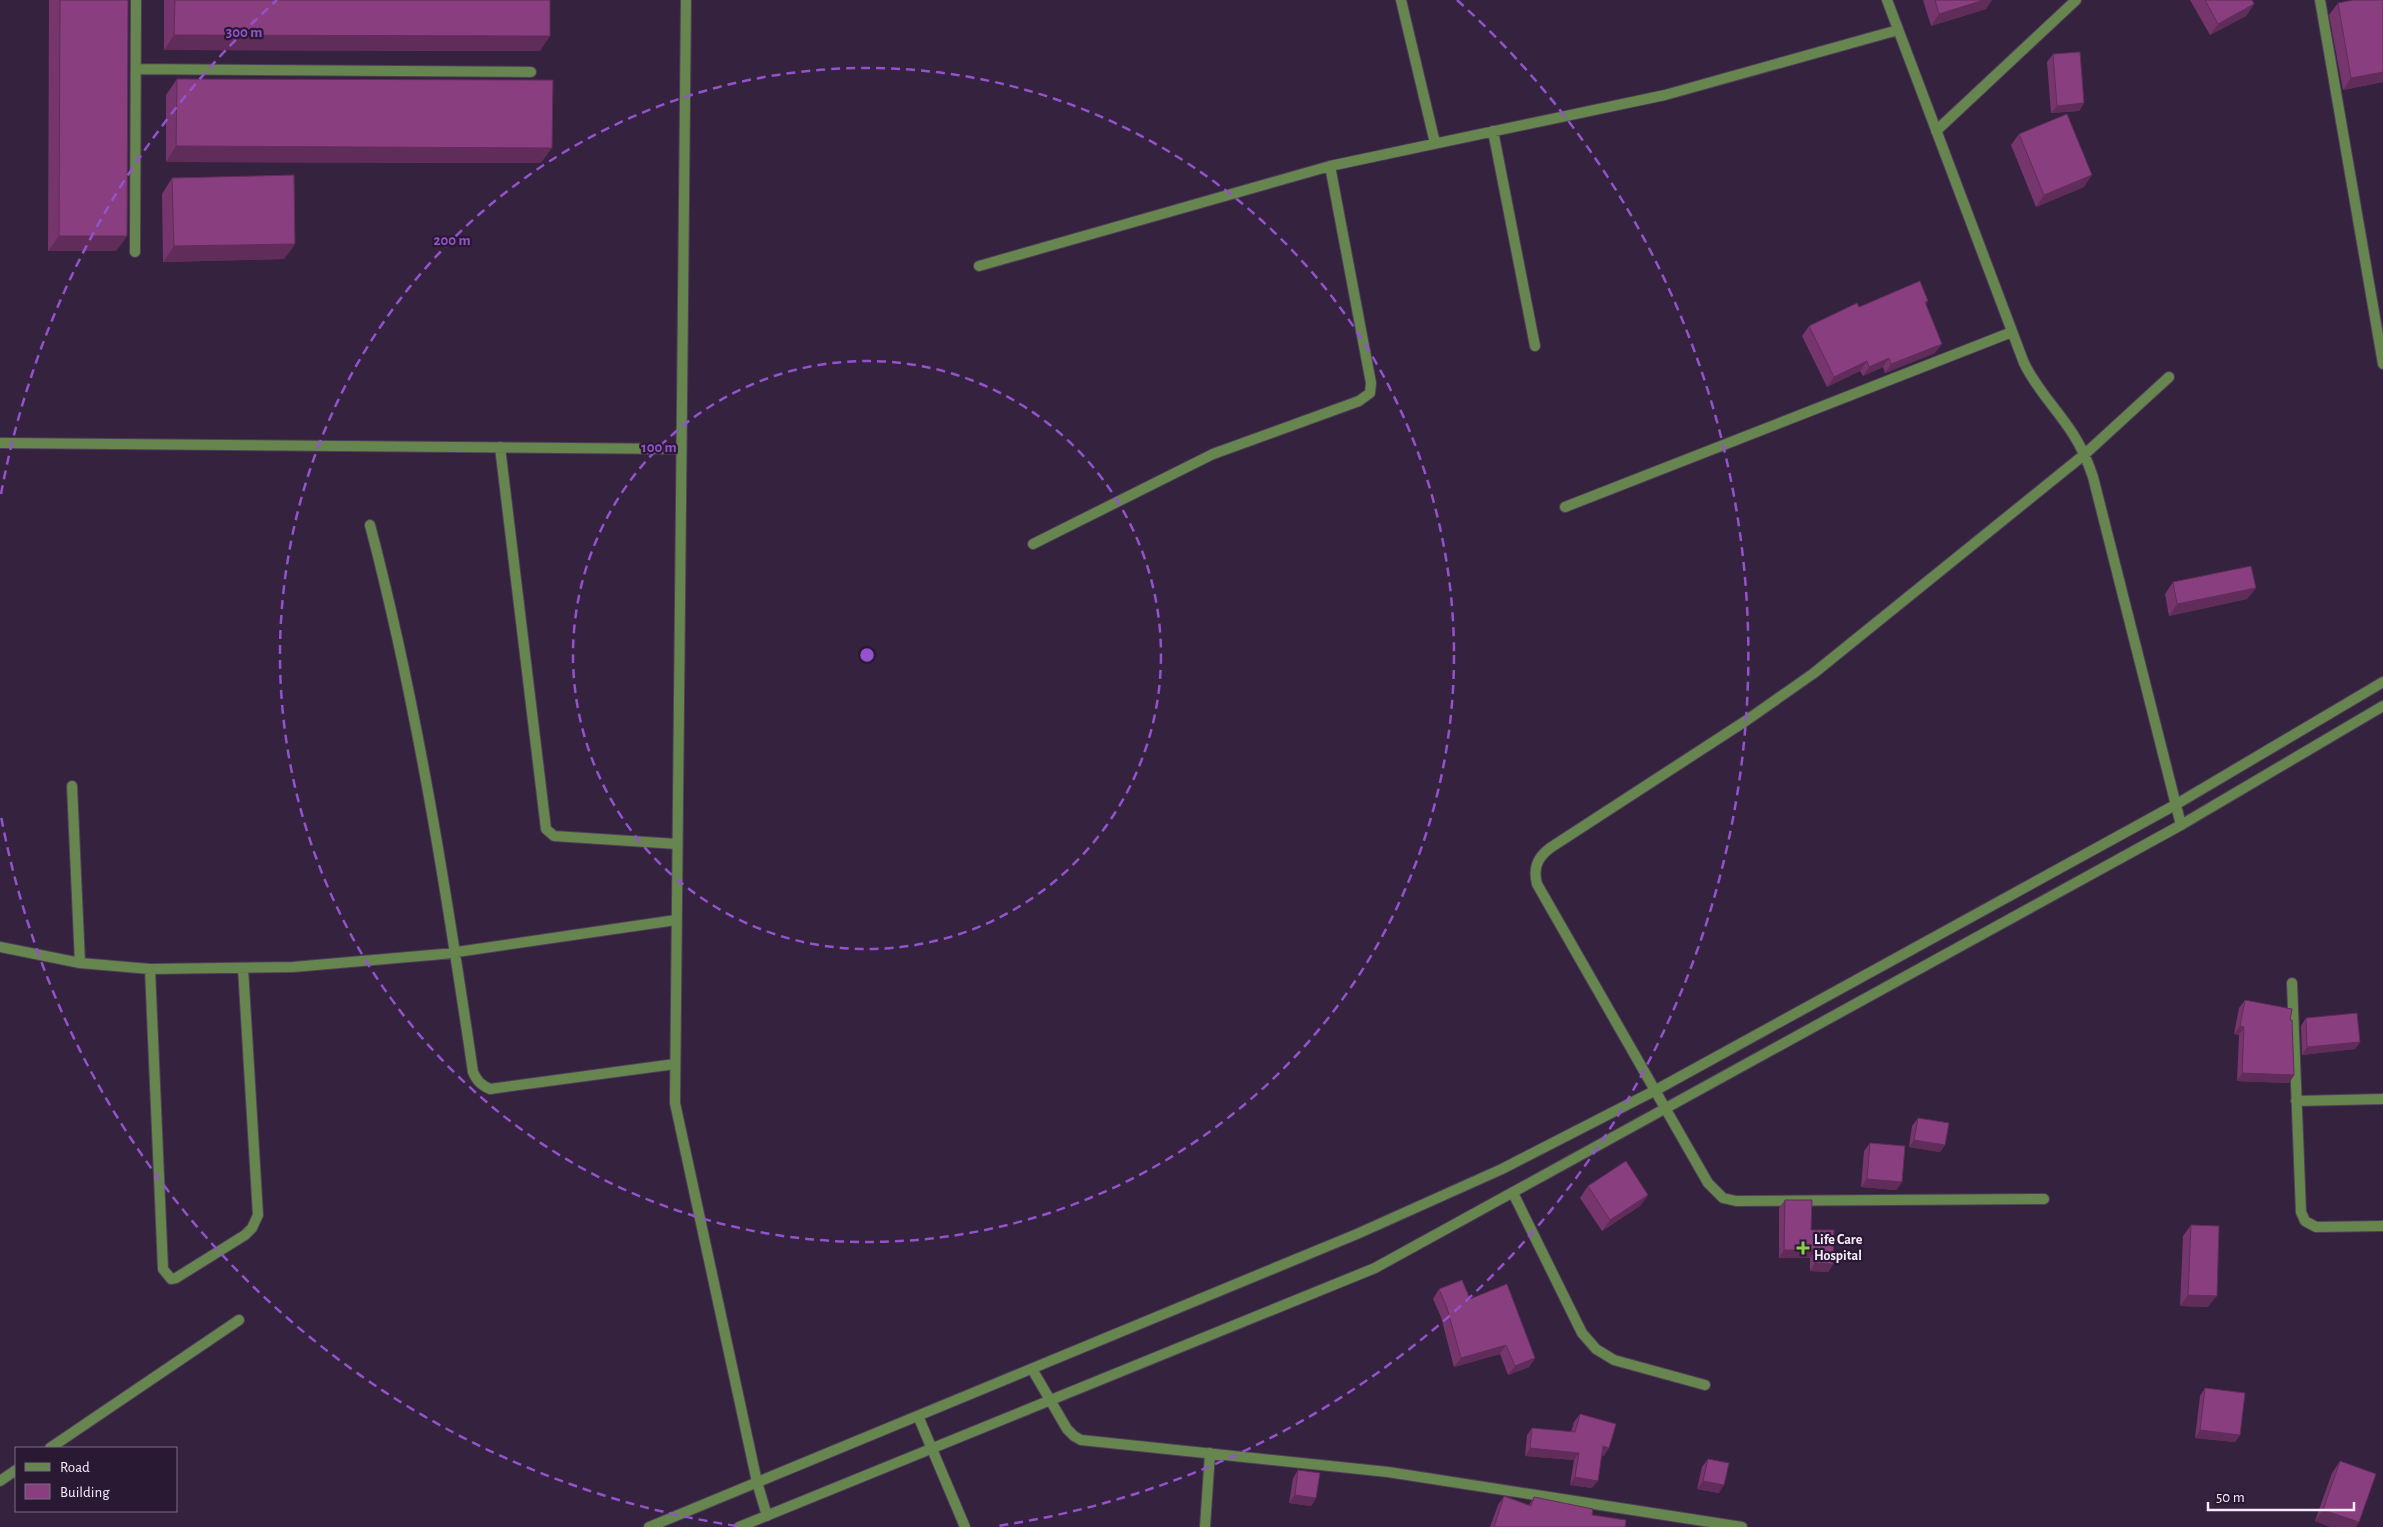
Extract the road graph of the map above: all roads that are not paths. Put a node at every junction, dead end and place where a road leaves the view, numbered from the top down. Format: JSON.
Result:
{"nodes":[{"id":1,"x":136,"y":0,"type":"edge"},
{"id":2,"x":686,"y":0,"type":"edge"},
{"id":3,"x":1401,"y":0,"type":"edge"},
{"id":4,"x":1887,"y":0,"type":"edge"},
{"id":5,"x":2076,"y":0,"type":"edge"},
{"id":6,"x":2320,"y":0,"type":"edge"},
{"id":7,"x":1898,"y":30,"type":"junction"},
{"id":8,"x":136,"y":69,"type":"junction"},
{"id":9,"x":532,"y":72,"type":"dead end"},
{"id":10,"x":1493,"y":131,"type":"junction"},
{"id":11,"x":1936,"y":131,"type":"junction"},
{"id":12,"x":1435,"y":144,"type":"junction"},
{"id":13,"x":1330,"y":166,"type":"junction"},
{"id":14,"x":135,"y":252,"type":"dead end"},
{"id":15,"x":979,"y":266,"type":"dead end"},
{"id":16,"x":2012,"y":332,"type":"junction"},
{"id":17,"x":1535,"y":346,"type":"dead end"},
{"id":18,"x":2383,"y":364,"type":"edge"},
{"id":19,"x":2169,"y":377,"type":"dead end"},
{"id":20,"x":0,"y":443,"type":"edge"},
{"id":21,"x":500,"y":447,"type":"junction"},
{"id":22,"x":681,"y":449,"type":"junction"},
{"id":23,"x":2085,"y":454,"type":"junction"},
{"id":24,"x":1564,"y":507,"type":"dead end"},
{"id":25,"x":370,"y":525,"type":"dead end"},
{"id":26,"x":1034,"y":544,"type":"dead end"},
{"id":27,"x":2383,"y":682,"type":"edge"},
{"id":28,"x":2383,"y":706,"type":"edge"},
{"id":29,"x":72,"y":786,"type":"dead end"},
{"id":30,"x":2176,"y":805,"type":"junction"},
{"id":31,"x":2181,"y":826,"type":"junction"},
{"id":32,"x":677,"y":844,"type":"junction"},
{"id":33,"x":676,"y":920,"type":"junction"},
{"id":34,"x":0,"y":947,"type":"edge"},
{"id":35,"x":455,"y":952,"type":"junction"},
{"id":36,"x":80,"y":963,"type":"junction"},
{"id":37,"x":243,"y":968,"type":"junction"},
{"id":38,"x":150,"y":969,"type":"junction"},
{"id":39,"x":2292,"y":983,"type":"dead end"},
{"id":40,"x":675,"y":1064,"type":"junction"},
{"id":41,"x":1656,"y":1090,"type":"junction"},
{"id":42,"x":2383,"y":1100,"type":"edge"},
{"id":43,"x":2296,"y":1101,"type":"junction"},
{"id":44,"x":1666,"y":1108,"type":"junction"},
{"id":45,"x":1513,"y":1192,"type":"junction"},
{"id":46,"x":2044,"y":1199,"type":"dead end"},
{"id":47,"x":2383,"y":1226,"type":"edge"},
{"id":48,"x":240,"y":1320,"type":"dead end"},
{"id":49,"x":1032,"y":1369,"type":"junction"},
{"id":50,"x":1705,"y":1385,"type":"dead end"},
{"id":51,"x":1050,"y":1401,"type":"junction"},
{"id":52,"x":918,"y":1416,"type":"junction"},
{"id":53,"x":51,"y":1447,"type":"edge"},
{"id":54,"x":932,"y":1449,"type":"junction"},
{"id":55,"x":1210,"y":1454,"type":"junction"},
{"id":56,"x":15,"y":1471,"type":"edge"},
{"id":57,"x":0,"y":1481,"type":"edge"},
{"id":58,"x":757,"y":1482,"type":"junction"},
{"id":59,"x":767,"y":1516,"type":"junction"},
{"id":60,"x":649,"y":1527,"type":"edge"},
{"id":61,"x":740,"y":1527,"type":"edge"},
{"id":62,"x":966,"y":1527,"type":"edge"},
{"id":63,"x":1206,"y":1527,"type":"edge"},
{"id":64,"x":1742,"y":1527,"type":"edge"}],
"edges":[{"from":1,"to":8,"type":"street"},
{"from":2,"to":22,"type":"street"},
{"from":3,"to":12,"type":"street"},
{"from":4,"to":7,"type":"street"},
{"from":5,"to":11,"type":"street"},
{"from":6,"to":18,"type":"street"},
{"from":7,"to":10,"type":"street"},
{"from":7,"to":11,"type":"street"},
{"from":8,"to":9,"type":"street"},
{"from":8,"to":14,"type":"street"},
{"from":10,"to":12,"type":"street"},
{"from":10,"to":17,"type":"street"},
{"from":11,"to":16,"type":"street"},
{"from":12,"to":13,"type":"street"},
{"from":13,"to":15,"type":"street"},
{"from":13,"to":26,"type":"street"},
{"from":16,"to":23,"type":"street"},
{"from":16,"to":24,"type":"street"},
{"from":19,"to":23,"type":"street"},
{"from":20,"to":21,"type":"street"},
{"from":21,"to":22,"type":"street"},
{"from":21,"to":32,"type":"street"},
{"from":22,"to":32,"type":"street"},
{"from":23,"to":30,"type":"street"},
{"from":23,"to":41,"type":"street"},
{"from":25,"to":35,"type":"street"},
{"from":27,"to":30,"type":"street"},
{"from":28,"to":31,"type":"street"},
{"from":29,"to":36,"type":"street"},
{"from":30,"to":31,"type":"street"},
{"from":30,"to":41,"type":"street"},
{"from":31,"to":44,"type":"street"},
{"from":32,"to":33,"type":"street"},
{"from":33,"to":35,"type":"street"},
{"from":33,"to":40,"type":"street"},
{"from":34,"to":36,"type":"street"},
{"from":35,"to":37,"type":"street"},
{"from":35,"to":40,"type":"street"},
{"from":36,"to":38,"type":"street"},
{"from":37,"to":38,"type":"street"},
{"from":37,"to":38,"type":"street"},
{"from":39,"to":43,"type":"street"},
{"from":40,"to":58,"type":"street"},
{"from":41,"to":44,"type":"street"},
{"from":41,"to":49,"type":"street"},
{"from":42,"to":43,"type":"street"},
{"from":43,"to":47,"type":"street"},
{"from":44,"to":45,"type":"street"},
{"from":44,"to":46,"type":"street"},
{"from":45,"to":50,"type":"street"},
{"from":45,"to":51,"type":"street"},
{"from":48,"to":53,"type":"street"},
{"from":49,"to":51,"type":"street"},
{"from":49,"to":52,"type":"street"},
{"from":51,"to":54,"type":"street"},
{"from":51,"to":55,"type":"street"},
{"from":52,"to":54,"type":"street"},
{"from":52,"to":58,"type":"street"},
{"from":54,"to":59,"type":"street"},
{"from":54,"to":62,"type":"street"},
{"from":55,"to":63,"type":"street"},
{"from":55,"to":64,"type":"street"},
{"from":56,"to":57,"type":"street"},
{"from":58,"to":59,"type":"street"},
{"from":58,"to":60,"type":"street"},
{"from":59,"to":61,"type":"street"}]}
